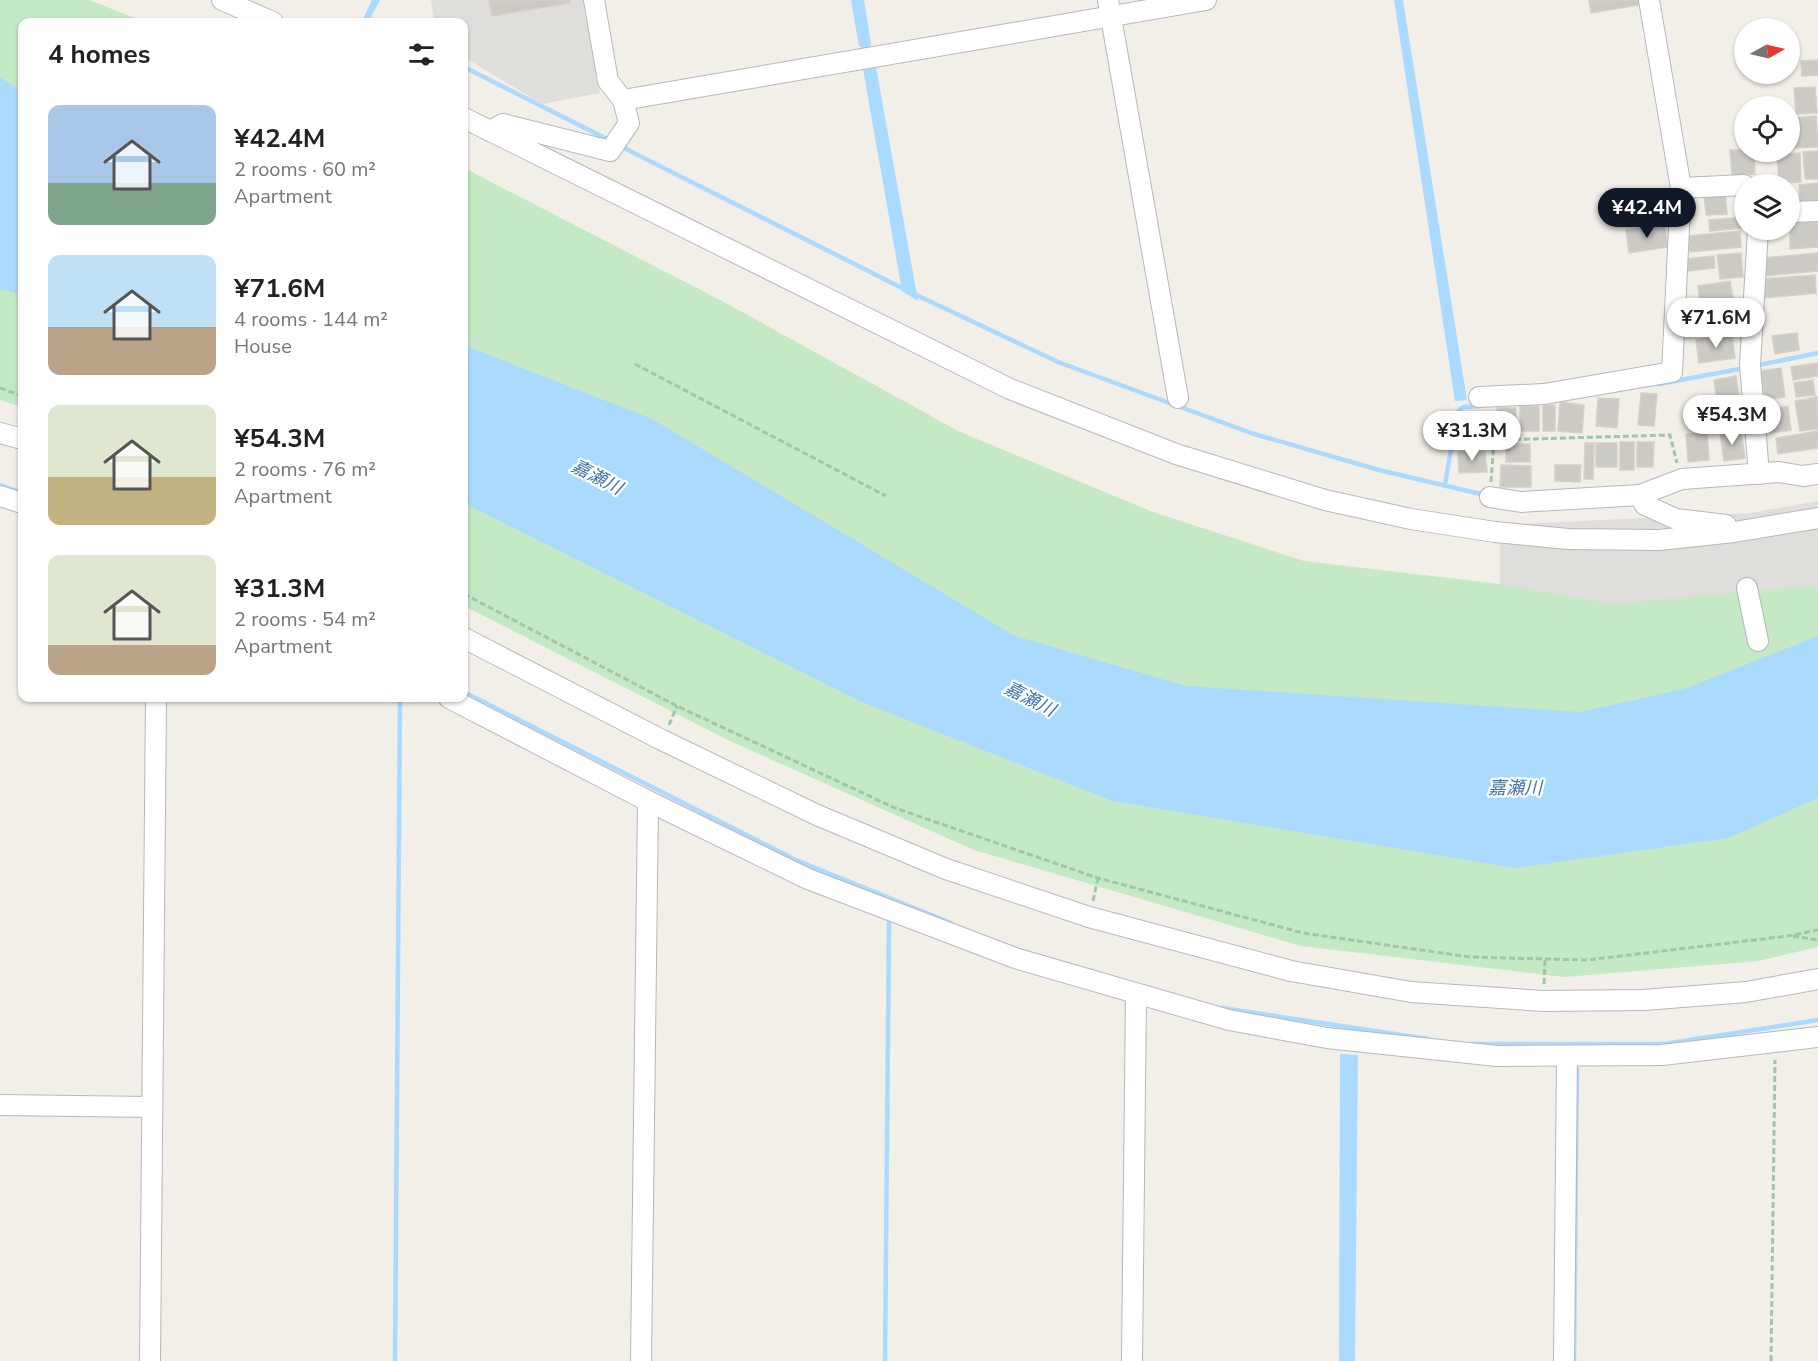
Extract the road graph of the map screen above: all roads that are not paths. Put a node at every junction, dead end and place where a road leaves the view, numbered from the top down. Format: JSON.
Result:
{"nodes":[{"id":1,"x":222,"y":0,"type":"edge"},
{"id":2,"x":594,"y":0,"type":"edge"},
{"id":3,"x":1206,"y":0,"type":"edge"},
{"id":4,"x":1649,"y":0,"type":"edge"},
{"id":5,"x":1110,"y":8,"type":"edge"},
{"id":6,"x":264,"y":18,"type":"edge"},
{"id":7,"x":623,"y":100,"type":"junction"},
{"id":8,"x":468,"y":120,"type":"edge"},
{"id":9,"x":490,"y":131,"type":"junction"},
{"id":10,"x":1734,"y":185,"type":"edge"},
{"id":11,"x":1680,"y":188,"type":"junction"},
{"id":12,"x":1818,"y":211,"type":"edge"},
{"id":13,"x":1800,"y":212,"type":"edge"},
{"id":14,"x":1757,"y":240,"type":"edge"},
{"id":15,"x":1178,"y":398,"type":"dead end"},
{"id":16,"x":1479,"y":398,"type":"dead end"},
{"id":17,"x":0,"y":432,"type":"edge"},
{"id":18,"x":18,"y":438,"type":"edge"},
{"id":19,"x":1759,"y":474,"type":"junction"},
{"id":20,"x":1818,"y":474,"type":"edge"},
{"id":21,"x":0,"y":495,"type":"edge"},
{"id":22,"x":1640,"y":495,"type":"junction"},
{"id":23,"x":1490,"y":497,"type":"road end"},
{"id":24,"x":18,"y":502,"type":"edge"},
{"id":25,"x":1818,"y":518,"type":"edge"},
{"id":26,"x":1734,"y":532,"type":"junction"},
{"id":27,"x":1747,"y":588,"type":"dead end"},
{"id":28,"x":468,"y":640,"type":"edge"},
{"id":29,"x":1758,"y":641,"type":"dead end"},
{"id":30,"x":156,"y":702,"type":"edge"},
{"id":31,"x":457,"y":702,"type":"edge"},
{"id":32,"x":648,"y":801,"type":"junction"},
{"id":33,"x":1818,"y":979,"type":"edge"},
{"id":34,"x":1136,"y":994,"type":"junction"},
{"id":35,"x":1818,"y":1037,"type":"edge"},
{"id":36,"x":1567,"y":1057,"type":"junction"},
{"id":37,"x":0,"y":1105,"type":"edge"},
{"id":38,"x":152,"y":1107,"type":"junction"},
{"id":39,"x":150,"y":1361,"type":"edge"},
{"id":40,"x":641,"y":1361,"type":"edge"},
{"id":41,"x":1132,"y":1361,"type":"edge"},
{"id":42,"x":1564,"y":1361,"type":"edge"}],
"edges":[{"from":1,"to":6,"type":"street"},
{"from":2,"to":7,"type":"street"},
{"from":3,"to":5,"type":"street"},
{"from":4,"to":11,"type":"street"},
{"from":5,"to":7,"type":"street"},
{"from":5,"to":15,"type":"street"},
{"from":7,"to":9,"type":"street"},
{"from":8,"to":9,"type":"street"},
{"from":9,"to":26,"type":"street"},
{"from":10,"to":11,"type":"street"},
{"from":11,"to":16,"type":"street"},
{"from":12,"to":13,"type":"street"},
{"from":14,"to":19,"type":"street"},
{"from":17,"to":18,"type":"street"},
{"from":19,"to":20,"type":"street"},
{"from":19,"to":22,"type":"street"},
{"from":21,"to":24,"type":"street"},
{"from":22,"to":23,"type":"street"},
{"from":22,"to":26,"type":"street"},
{"from":25,"to":26,"type":"street"},
{"from":27,"to":29,"type":"street"},
{"from":28,"to":33,"type":"street"},
{"from":30,"to":38,"type":"street"},
{"from":31,"to":32,"type":"street"},
{"from":32,"to":34,"type":"street"},
{"from":32,"to":40,"type":"street"},
{"from":34,"to":36,"type":"street"},
{"from":34,"to":41,"type":"street"},
{"from":35,"to":36,"type":"street"},
{"from":36,"to":42,"type":"street"},
{"from":37,"to":38,"type":"street"},
{"from":38,"to":39,"type":"street"}]}
